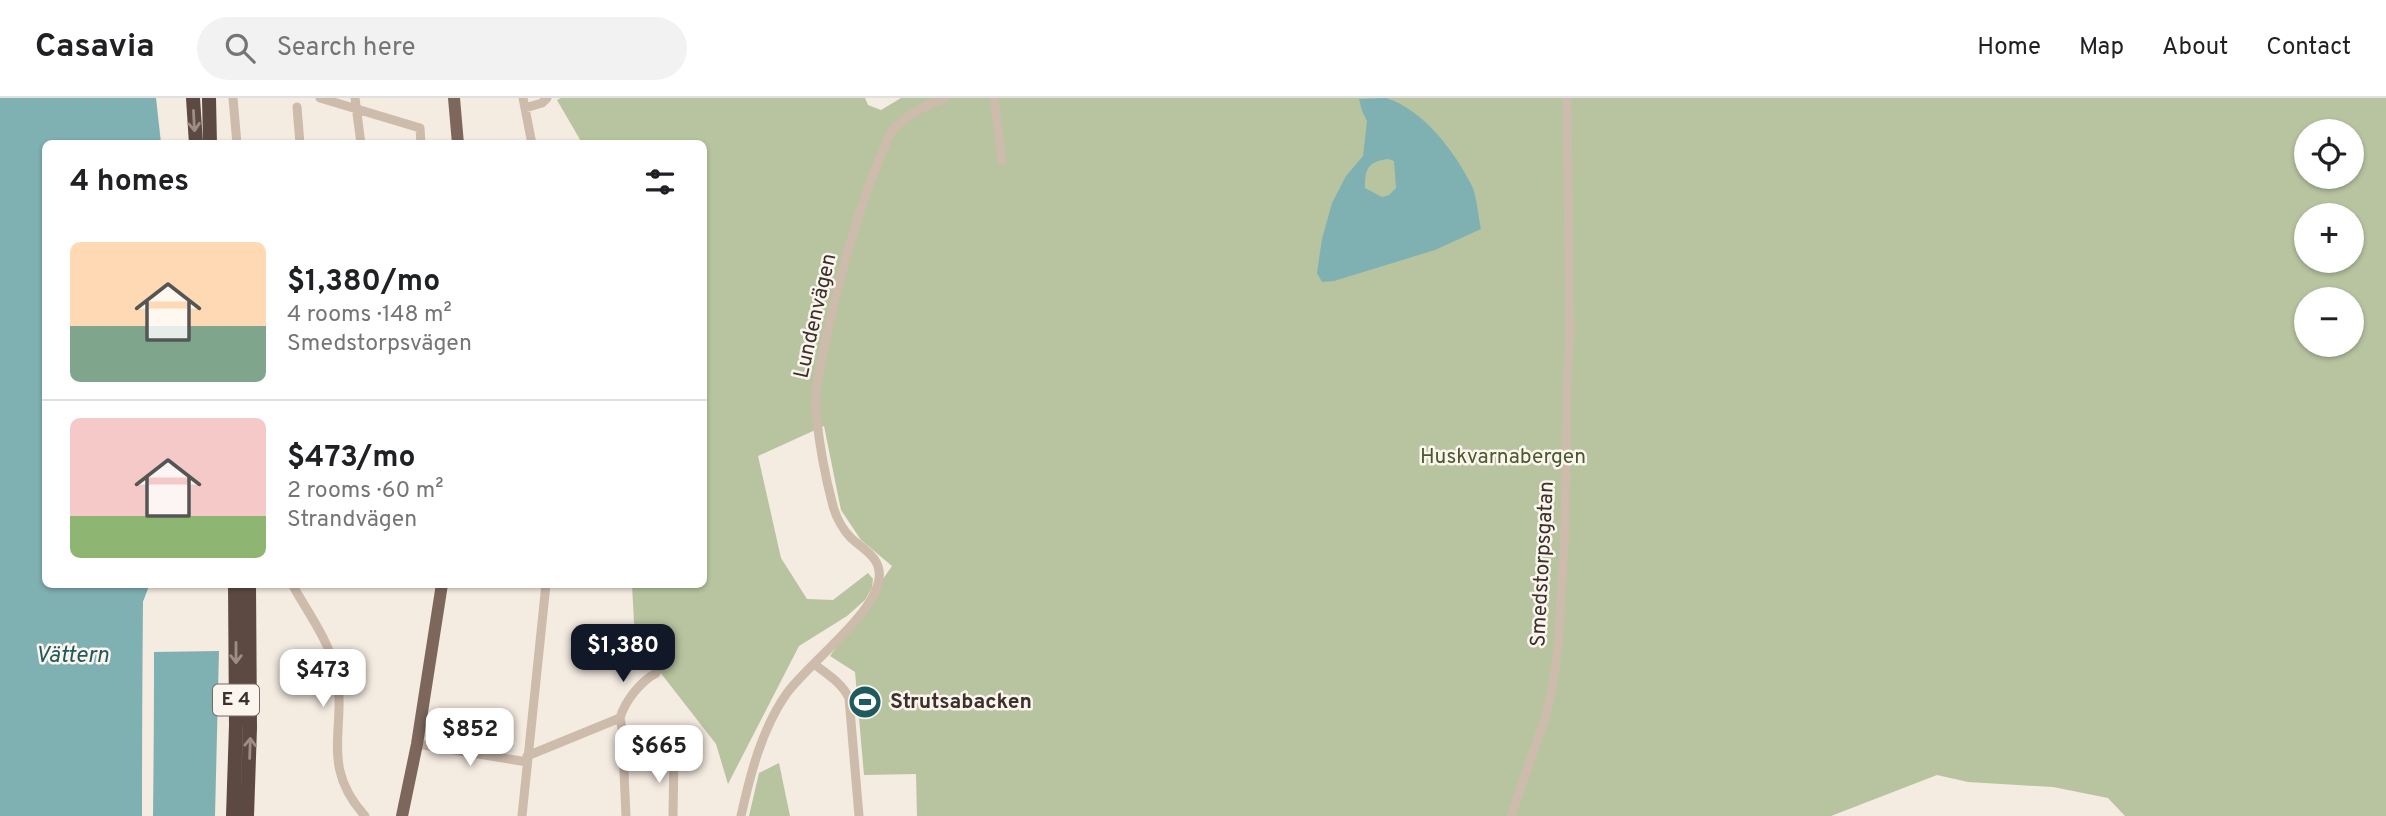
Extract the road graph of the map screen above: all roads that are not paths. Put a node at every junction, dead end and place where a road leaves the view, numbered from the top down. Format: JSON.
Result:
{"nodes":[{"id":1,"x":193,"y":98,"type":"edge"},
{"id":2,"x":209,"y":98,"type":"edge"},
{"id":3,"x":233,"y":98,"type":"edge"},
{"id":4,"x":320,"y":98,"type":"edge"},
{"id":5,"x":454,"y":98,"type":"edge"},
{"id":6,"x":523,"y":98,"type":"edge"},
{"id":7,"x":547,"y":98,"type":"edge"},
{"id":8,"x":945,"y":98,"type":"edge"},
{"id":9,"x":994,"y":98,"type":"edge"},
{"id":10,"x":1567,"y":98,"type":"edge"},
{"id":11,"x":355,"y":103,"type":"edge"},
{"id":12,"x":297,"y":107,"type":"dead end"},
{"id":13,"x":525,"y":108,"type":"junction"},
{"id":14,"x":196,"y":140,"type":"edge"},
{"id":15,"x":210,"y":140,"type":"edge"},
{"id":16,"x":237,"y":140,"type":"edge"},
{"id":17,"x":300,"y":140,"type":"edge"},
{"id":18,"x":360,"y":140,"type":"edge"},
{"id":19,"x":420,"y":140,"type":"edge"},
{"id":20,"x":458,"y":140,"type":"edge"},
{"id":21,"x":531,"y":140,"type":"edge"},
{"id":22,"x":1002,"y":161,"type":"dead end"},
{"id":23,"x":234,"y":588,"type":"edge"},
{"id":24,"x":248,"y":588,"type":"edge"},
{"id":25,"x":294,"y":588,"type":"edge"},
{"id":26,"x":441,"y":588,"type":"edge"},
{"id":27,"x":546,"y":588,"type":"edge"},
{"id":28,"x":814,"y":664,"type":"junction"},
{"id":29,"x":656,"y":673,"type":"dead end"},
{"id":30,"x":620,"y":718,"type":"junction"},
{"id":31,"x":417,"y":744,"type":"junction"},
{"id":32,"x":674,"y":754,"type":"dead end"},
{"id":33,"x":527,"y":759,"type":"junction"},
{"id":34,"x":233,"y":816,"type":"edge"},
{"id":35,"x":247,"y":816,"type":"edge"},
{"id":36,"x":365,"y":816,"type":"edge"},
{"id":37,"x":402,"y":816,"type":"edge"},
{"id":38,"x":522,"y":816,"type":"edge"},
{"id":39,"x":626,"y":816,"type":"edge"},
{"id":40,"x":673,"y":816,"type":"edge"},
{"id":41,"x":741,"y":816,"type":"edge"},
{"id":42,"x":859,"y":816,"type":"edge"},
{"id":43,"x":1511,"y":816,"type":"edge"}],
"edges":[{"from":1,"to":14,"type":"highway","one_way":true},
{"from":2,"to":15,"type":"highway"},
{"from":3,"to":16,"type":"street"},
{"from":4,"to":11,"type":"street"},
{"from":5,"to":20,"type":"main road"},
{"from":6,"to":13,"type":"street"},
{"from":7,"to":13,"type":"street"},
{"from":8,"to":28,"type":"street","name":"Lundenvägen"},
{"from":9,"to":22,"type":"street"},
{"from":10,"to":43,"type":"street","name":"Smedstorpsgatan"},
{"from":11,"to":18,"type":"street"},
{"from":11,"to":19,"type":"street"},
{"from":12,"to":17,"type":"street"},
{"from":13,"to":21,"type":"street"},
{"from":23,"to":34,"type":"highway","number":"E 4","one_way":true},
{"from":35,"to":24,"type":"highway","number":"E 4","one_way":true},
{"from":25,"to":36,"type":"street"},
{"from":26,"to":31,"type":"main road"},
{"from":27,"to":33,"type":"street"},
{"from":28,"to":41,"type":"street","name":"Lundenvägen"},
{"from":28,"to":42,"type":"street"},
{"from":29,"to":30,"type":"street"},
{"from":30,"to":33,"type":"street"},
{"from":30,"to":39,"type":"street"},
{"from":31,"to":33,"type":"street"},
{"from":31,"to":37,"type":"main road"},
{"from":32,"to":40,"type":"street"},
{"from":33,"to":38,"type":"street"}]}
